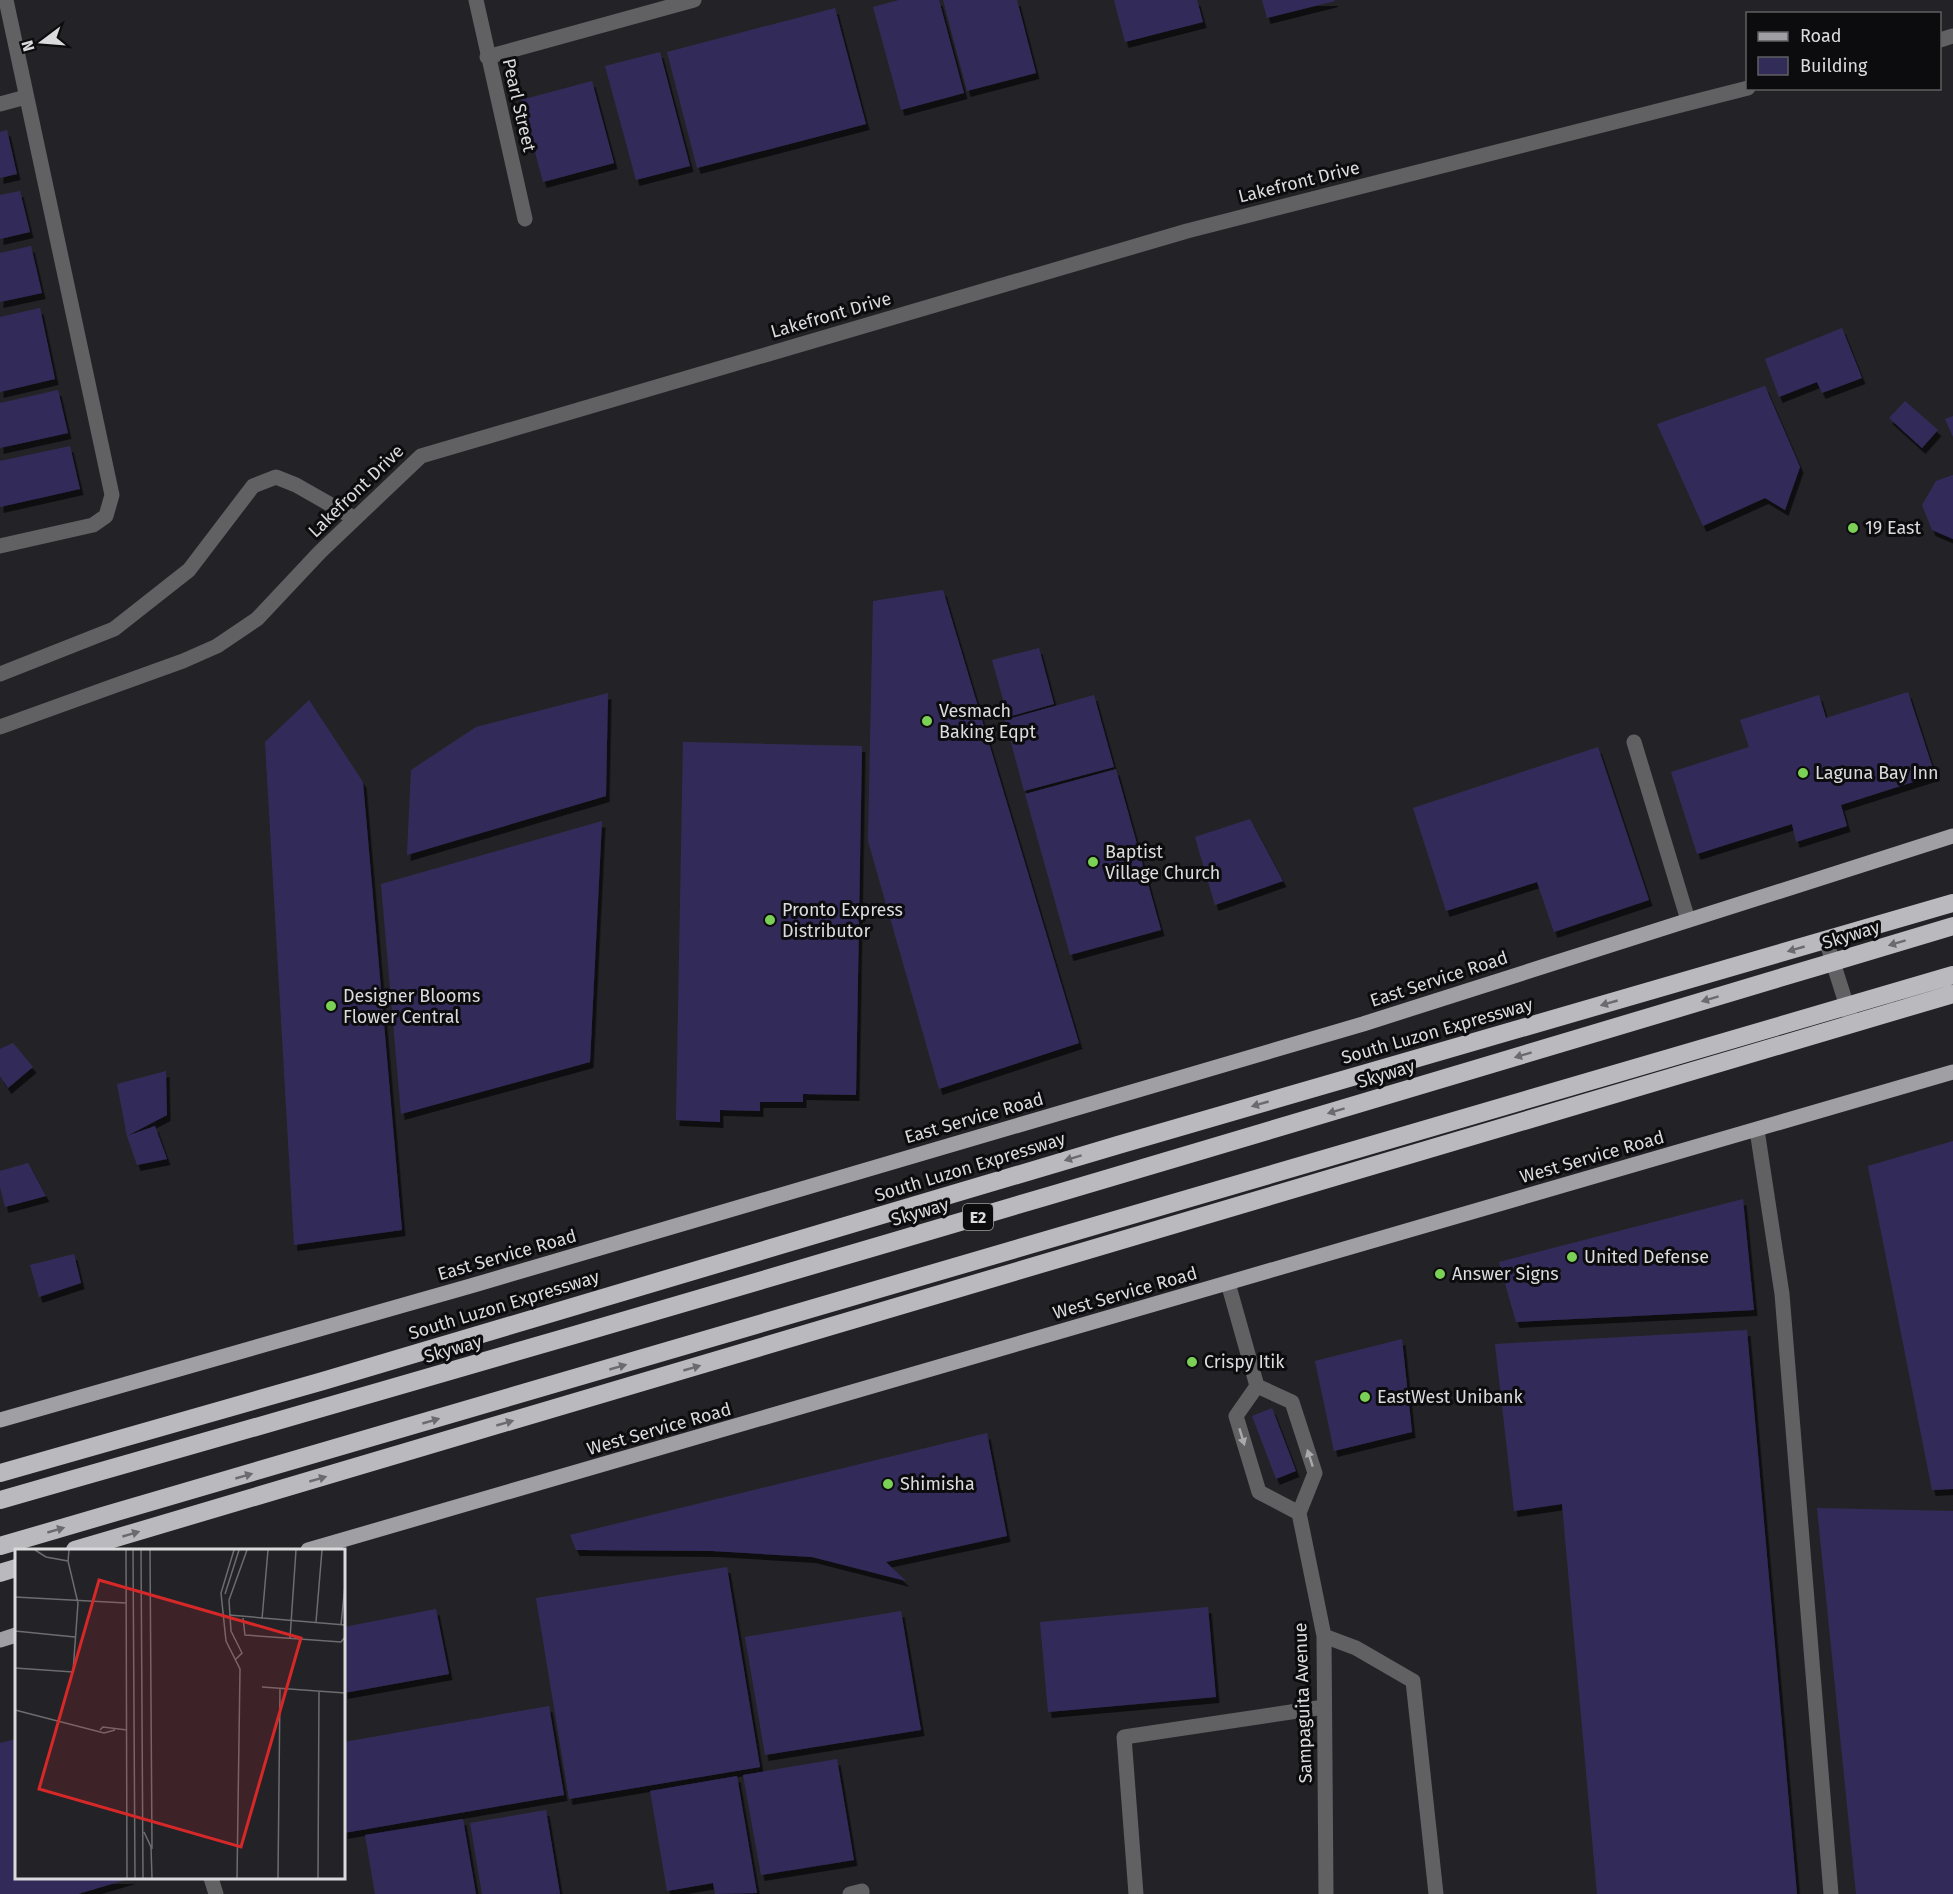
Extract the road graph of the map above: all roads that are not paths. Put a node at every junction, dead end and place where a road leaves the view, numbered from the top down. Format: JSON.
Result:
{"nodes":[{"id":1,"x":6,"y":0,"type":"edge"},
{"id":2,"x":476,"y":0,"type":"edge"},
{"id":3,"x":694,"y":0,"type":"edge"},
{"id":4,"x":488,"y":57,"type":"junction"},
{"id":5,"x":1746,"y":89,"type":"edge"},
{"id":6,"x":26,"y":97,"type":"junction"},
{"id":7,"x":0,"y":104,"type":"edge"},
{"id":8,"x":525,"y":219,"type":"dead end"},
{"id":9,"x":354,"y":518,"type":"junction"},
{"id":10,"x":0,"y":546,"type":"edge"},
{"id":11,"x":0,"y":674,"type":"edge"},
{"id":12,"x":0,"y":727,"type":"edge"},
{"id":13,"x":1634,"y":742,"type":"dead end"},
{"id":14,"x":1953,"y":836,"type":"edge"},
{"id":15,"x":1953,"y":903,"type":"edge"},
{"id":16,"x":1688,"y":920,"type":"junction"},
{"id":17,"x":1953,"y":926,"type":"edge"},
{"id":18,"x":1826,"y":940,"type":"junction"},
{"id":19,"x":1953,"y":975,"type":"edge"},
{"id":20,"x":1953,"y":994,"type":"edge"},
{"id":21,"x":1852,"y":1024,"type":"junction"},
{"id":22,"x":1953,"y":1072,"type":"edge"},
{"id":23,"x":1757,"y":1130,"type":"junction"},
{"id":24,"x":1228,"y":1283,"type":"junction"},
{"id":25,"x":1257,"y":1386,"type":"junction"},
{"id":26,"x":0,"y":1420,"type":"edge"},
{"id":27,"x":0,"y":1473,"type":"edge"},
{"id":28,"x":0,"y":1500,"type":"edge"},
{"id":29,"x":1299,"y":1513,"type":"junction"},
{"id":30,"x":0,"y":1546,"type":"edge"},
{"id":31,"x":82,"y":1549,"type":"edge"},
{"id":32,"x":315,"y":1549,"type":"edge"},
{"id":33,"x":15,"y":1568,"type":"edge"},
{"id":34,"x":0,"y":1573,"type":"edge"},
{"id":35,"x":15,"y":1635,"type":"edge"},
{"id":36,"x":1324,"y":1635,"type":"junction"},
{"id":37,"x":0,"y":1640,"type":"edge"},
{"id":38,"x":1324,"y":1707,"type":"junction"},
{"id":39,"x":211,"y":1879,"type":"edge"},
{"id":40,"x":216,"y":1894,"type":"edge"},
{"id":41,"x":1136,"y":1894,"type":"edge"},
{"id":42,"x":1326,"y":1894,"type":"edge"},
{"id":43,"x":1436,"y":1894,"type":"edge"},
{"id":44,"x":1831,"y":1894,"type":"edge"}],
"edges":[{"from":1,"to":6,"type":"street"},
{"from":2,"to":4,"type":"street","name":"Pearl Street"},
{"from":3,"to":4,"type":"street"},
{"from":4,"to":8,"type":"street","name":"Pearl Street"},
{"from":5,"to":9,"type":"street","name":"Lakefront Drive"},
{"from":6,"to":7,"type":"street"},
{"from":6,"to":10,"type":"street"},
{"from":9,"to":11,"type":"street"},
{"from":9,"to":12,"type":"street","name":"Lakefront Drive"},
{"from":13,"to":16,"type":"street"},
{"from":14,"to":16,"type":"main road","name":"East Service Road"},
{"from":15,"to":18,"type":"highway","name":"South Luzon Expressway","number":"E2"},
{"from":16,"to":26,"type":"main road","name":"East Service Road"},
{"from":17,"to":28,"type":"highway","name":"Skyway","number":"E2","one_way":true},
{"from":18,"to":21,"type":"street"},
{"from":18,"to":27,"type":"highway","name":"South Luzon Expressway","number":"E2","one_way":true},
{"from":30,"to":19,"type":"highway","number":"E2","one_way":true},
{"from":20,"to":21,"type":"highway"},
{"from":31,"to":21,"type":"highway","one_way":true},
{"from":22,"to":23,"type":"main road","name":"West Service Road"},
{"from":23,"to":24,"type":"main road","name":"West Service Road"},
{"from":23,"to":44,"type":"street"},
{"from":24,"to":25,"type":"street"},
{"from":24,"to":32,"type":"main road","name":"West Service Road"},
{"from":29,"to":25,"type":"street","one_way":true},
{"from":25,"to":29,"type":"street","one_way":true},
{"from":29,"to":36,"type":"street","name":"Sampaguita Avenue"},
{"from":33,"to":34,"type":"highway"},
{"from":35,"to":37,"type":"main road"},
{"from":36,"to":38,"type":"street","name":"Sampaguita Avenue"},
{"from":36,"to":43,"type":"street"},
{"from":38,"to":41,"type":"street"},
{"from":38,"to":42,"type":"street","name":"Sampaguita Avenue"},
{"from":39,"to":40,"type":"street"}]}
